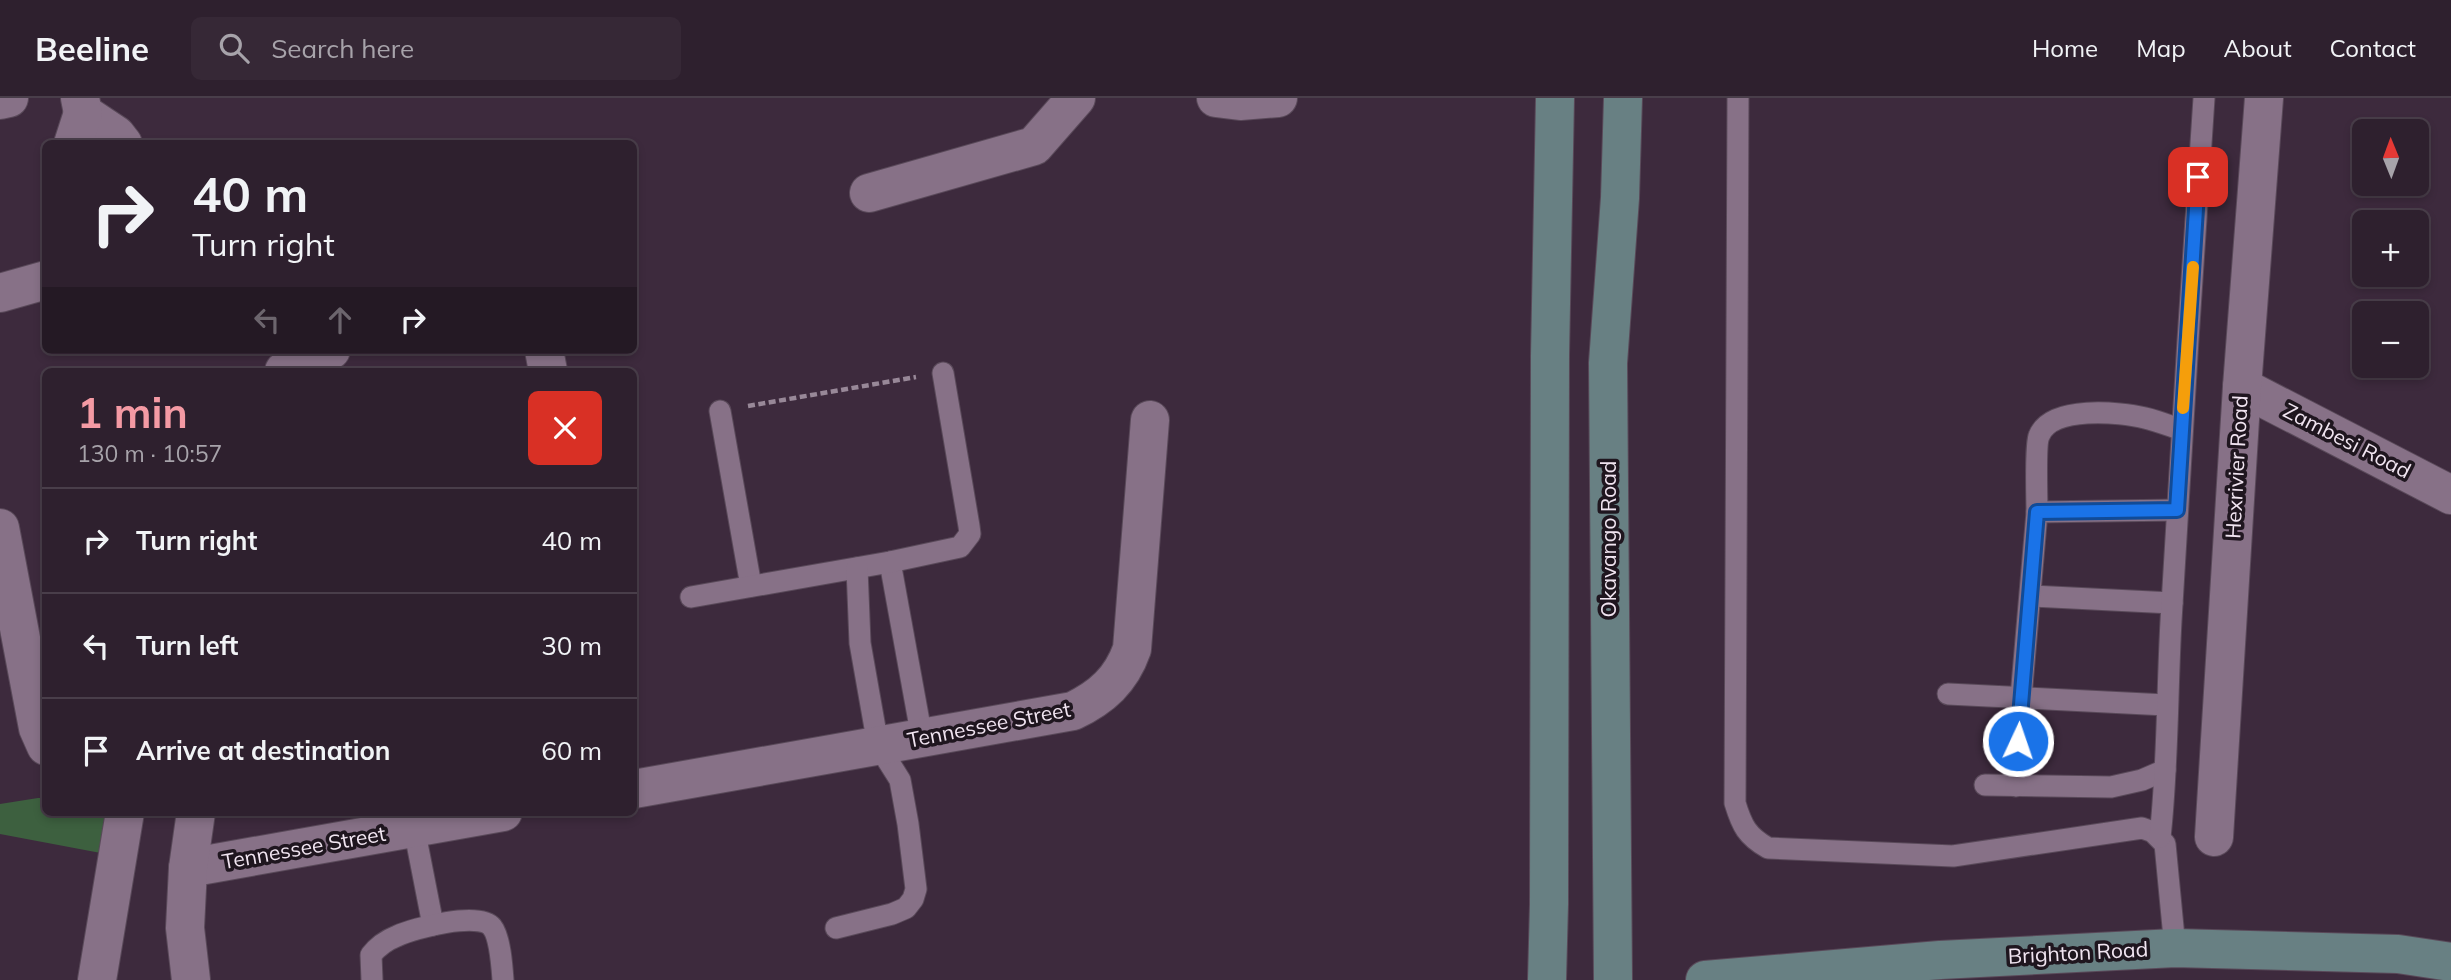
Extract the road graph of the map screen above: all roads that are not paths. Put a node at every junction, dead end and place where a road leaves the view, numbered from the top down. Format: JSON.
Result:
{"nodes":[{"id":1,"x":9,"y":98,"type":"edge"},
{"id":2,"x":1076,"y":98,"type":"edge"},
{"id":3,"x":1216,"y":98,"type":"edge"},
{"id":4,"x":1278,"y":98,"type":"edge"},
{"id":5,"x":1555,"y":98,"type":"edge"},
{"id":6,"x":1623,"y":98,"type":"edge"},
{"id":7,"x":1738,"y":98,"type":"edge"},
{"id":8,"x":2203,"y":98,"type":"edge"},
{"id":9,"x":2263,"y":98,"type":"edge"},
{"id":10,"x":0,"y":100,"type":"edge"},
{"id":11,"x":79,"y":118,"type":"edge"},
{"id":12,"x":120,"y":140,"type":"edge"},
{"id":13,"x":869,"y":193,"type":"dead end"},
{"id":14,"x":42,"y":282,"type":"edge"},
{"id":15,"x":1,"y":301,"type":"edge"},
{"id":16,"x":319,"y":354,"type":"edge"},
{"id":17,"x":288,"y":368,"type":"edge"},
{"id":18,"x":943,"y":373,"type":"road end"},
{"id":19,"x":2242,"y":387,"type":"junction"},
{"id":20,"x":720,"y":411,"type":"road end"},
{"id":21,"x":1150,"y":421,"type":"dead end"},
{"id":22,"x":2182,"y":430,"type":"junction"},
{"id":23,"x":2451,"y":495,"type":"edge"},
{"id":24,"x":2177,"y":510,"type":"junction"},
{"id":25,"x":2037,"y":512,"type":"junction"},
{"id":26,"x":0,"y":527,"type":"edge"},
{"id":27,"x":890,"y":562,"type":"junction"},
{"id":28,"x":857,"y":568,"type":"junction"},
{"id":29,"x":751,"y":586,"type":"junction"},
{"id":30,"x":2031,"y":596,"type":"junction"},
{"id":31,"x":691,"y":597,"type":"dead end"},
{"id":32,"x":2172,"y":603,"type":"junction"},
{"id":33,"x":1948,"y":694,"type":"dead end"},
{"id":34,"x":2021,"y":697,"type":"junction"},
{"id":35,"x":2166,"y":705,"type":"junction"},
{"id":36,"x":42,"y":737,"type":"edge"},
{"id":37,"x":922,"y":738,"type":"junction"},
{"id":38,"x":878,"y":746,"type":"junction"},
{"id":39,"x":2165,"y":770,"type":"junction"},
{"id":40,"x":1985,"y":785,"type":"dead end"},
{"id":41,"x":2016,"y":786,"type":"junction"},
{"id":42,"x":637,"y":788,"type":"edge"},
{"id":43,"x":124,"y":816,"type":"edge"},
{"id":44,"x":195,"y":816,"type":"edge"},
{"id":45,"x":481,"y":816,"type":"edge"},
{"id":46,"x":414,"y":828,"type":"junction"},
{"id":47,"x":2214,"y":837,"type":"dead end"},
{"id":48,"x":2160,"y":838,"type":"junction"},
{"id":49,"x":188,"y":868,"type":"junction"},
{"id":50,"x":433,"y":925,"type":"junction"},
{"id":51,"x":836,"y":928,"type":"dead end"},
{"id":52,"x":2175,"y":948,"type":"junction"},
{"id":53,"x":2451,"y":962,"type":"edge"},
{"id":54,"x":97,"y":980,"type":"edge"},
{"id":55,"x":191,"y":980,"type":"edge"},
{"id":56,"x":372,"y":980,"type":"edge"},
{"id":57,"x":503,"y":980,"type":"edge"},
{"id":58,"x":1547,"y":980,"type":"edge"},
{"id":59,"x":1613,"y":980,"type":"edge"},
{"id":60,"x":1705,"y":980,"type":"edge"}],
"edges":[{"from":1,"to":10,"type":"street"},
{"from":2,"to":13,"type":"street"},
{"from":3,"to":4,"type":"street"},
{"from":5,"to":58,"type":"main road"},
{"from":6,"to":59,"type":"main road","name":"Okavango Road"},
{"from":7,"to":48,"type":"lane"},
{"from":8,"to":22,"type":"lane"},
{"from":9,"to":19,"type":"street","name":"Hexrivier Road"},
{"from":11,"to":12,"type":"street"},
{"from":14,"to":15,"type":"street"},
{"from":16,"to":17,"type":"street"},
{"from":18,"to":27,"type":"lane"},
{"from":19,"to":23,"type":"street","name":"Zambesi Road"},
{"from":19,"to":47,"type":"street","name":"Hexrivier Road"},
{"from":20,"to":29,"type":"lane"},
{"from":21,"to":37,"type":"street","name":"Tennessee Street"},
{"from":22,"to":24,"type":"lane"},
{"from":22,"to":25,"type":"lane"},
{"from":24,"to":25,"type":"lane"},
{"from":24,"to":32,"type":"lane"},
{"from":25,"to":30,"type":"lane"},
{"from":26,"to":36,"type":"street"},
{"from":27,"to":28,"type":"lane"},
{"from":27,"to":37,"type":"lane"},
{"from":28,"to":29,"type":"lane"},
{"from":28,"to":38,"type":"lane"},
{"from":29,"to":31,"type":"lane"},
{"from":30,"to":32,"type":"lane"},
{"from":30,"to":34,"type":"lane"},
{"from":32,"to":35,"type":"lane"},
{"from":33,"to":34,"type":"lane"},
{"from":34,"to":35,"type":"lane"},
{"from":34,"to":41,"type":"lane"},
{"from":35,"to":39,"type":"lane"},
{"from":37,"to":38,"type":"street","name":"Tennessee Street"},
{"from":38,"to":42,"type":"street","name":"Tennessee Street"},
{"from":38,"to":51,"type":"lane"},
{"from":39,"to":41,"type":"lane"},
{"from":39,"to":48,"type":"lane"},
{"from":40,"to":41,"type":"lane"},
{"from":43,"to":54,"type":"street"},
{"from":44,"to":49,"type":"street"},
{"from":45,"to":46,"type":"street","name":"Tennessee Street"},
{"from":46,"to":49,"type":"street","name":"Tennessee Street"},
{"from":46,"to":50,"type":"lane"},
{"from":48,"to":52,"type":"lane"},
{"from":49,"to":55,"type":"street"},
{"from":50,"to":56,"type":"lane"},
{"from":50,"to":57,"type":"lane"},
{"from":52,"to":53,"type":"main road","name":"Brighton Road"},
{"from":52,"to":60,"type":"main road","name":"Brighton Road"}]}
